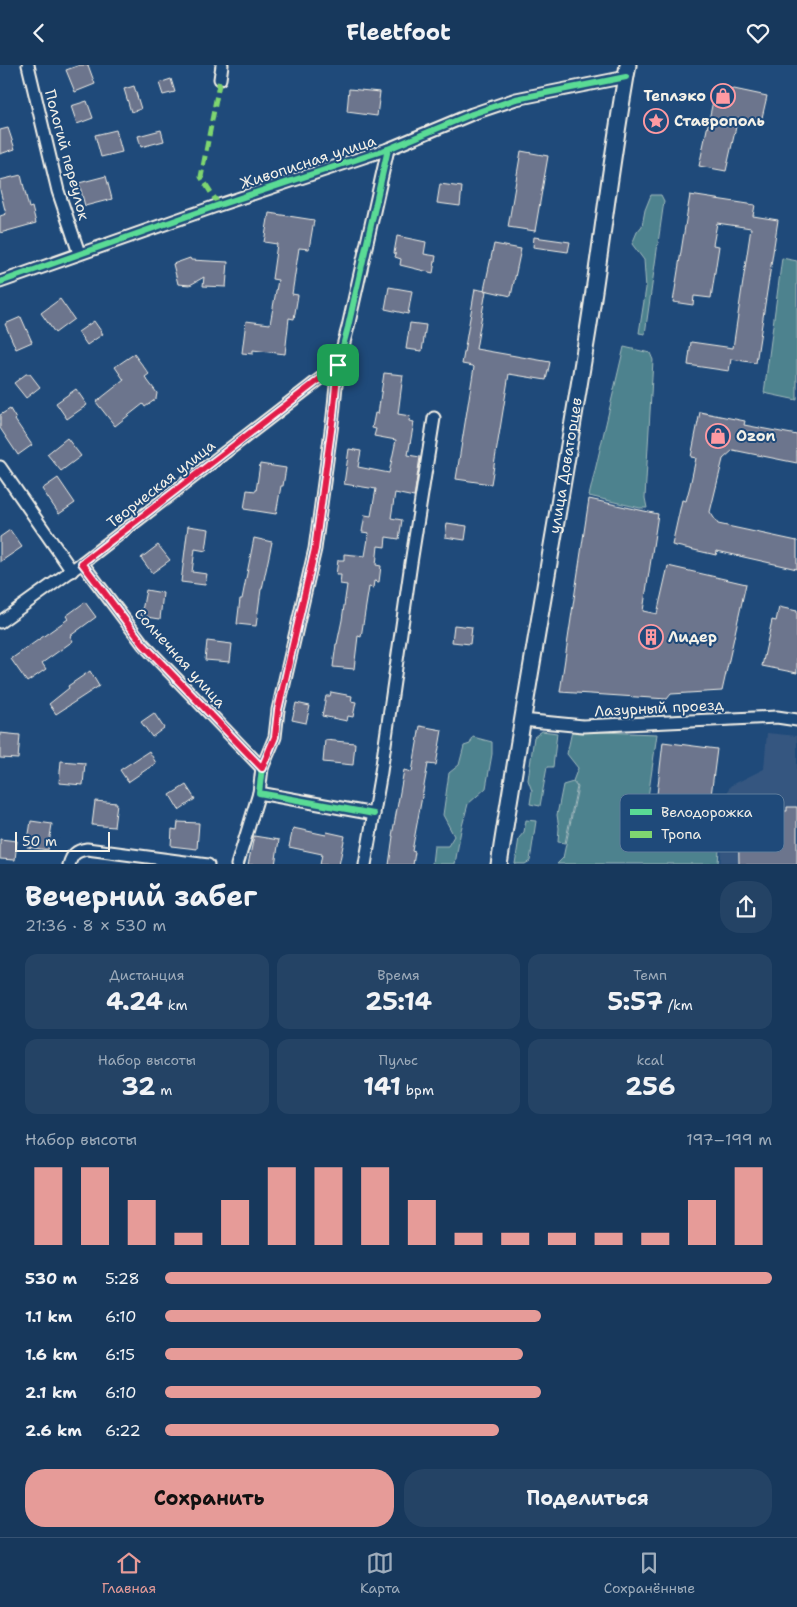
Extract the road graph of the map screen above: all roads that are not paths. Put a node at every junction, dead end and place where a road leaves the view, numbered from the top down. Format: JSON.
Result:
{"nodes":[{"id":1,"x":28,"y":65,"type":"edge"},
{"id":2,"x":222,"y":65,"type":"edge"},
{"id":3,"x":627,"y":71,"type":"edge"},
{"id":4,"x":220,"y":79,"type":"dead end"},
{"id":5,"x":388,"y":149,"type":"junction"},
{"id":6,"x":79,"y":253,"type":"junction"},
{"id":7,"x":0,"y":282,"type":"edge"},
{"id":8,"x":338,"y":365,"type":"junction"},
{"id":9,"x":434,"y":418,"type":"dead end"},
{"id":10,"x":0,"y":467,"type":"edge"},
{"id":11,"x":82,"y":563,"type":"junction"},
{"id":12,"x":72,"y":571,"type":"junction"},
{"id":13,"x":0,"y":622,"type":"edge"},
{"id":14,"x":522,"y":720,"type":"junction"},
{"id":15,"x":797,"y":720,"type":"edge"},
{"id":16,"x":262,"y":768,"type":"junction"},
{"id":17,"x":259,"y":793,"type":"junction"},
{"id":18,"x":374,"y":814,"type":"junction"},
{"id":19,"x":69,"y":864,"type":"edge"},
{"id":20,"x":200,"y":864,"type":"edge"},
{"id":21,"x":237,"y":864,"type":"edge"},
{"id":22,"x":365,"y":864,"type":"edge"},
{"id":23,"x":499,"y":864,"type":"edge"}],
"edges":[{"from":1,"to":6,"type":"street","name":"Пологий переулок"},
{"from":2,"to":4,"type":"street"},
{"from":3,"to":5,"type":"street","name":"Живописная улица"},
{"from":3,"to":14,"type":"main road","name":"улица Доваторцев"},
{"from":5,"to":6,"type":"street","name":"Живописная улица"},
{"from":5,"to":8,"type":"street"},
{"from":6,"to":7,"type":"street","name":"Живописная улица"},
{"from":8,"to":11,"type":"street","name":"Творческая улица"},
{"from":8,"to":16,"type":"street"},
{"from":9,"to":18,"type":"street"},
{"from":10,"to":12,"type":"street"},
{"from":11,"to":12,"type":"street","name":"Творческая улица"},
{"from":11,"to":16,"type":"street","name":"Солнечная улица"},
{"from":12,"to":13,"type":"street","name":"Творческая улица"},
{"from":14,"to":15,"type":"street","name":"Лазурный проезд"},
{"from":14,"to":23,"type":"main road","name":"улица Доваторцев"},
{"from":16,"to":17,"type":"street"},
{"from":17,"to":18,"type":"street"},
{"from":17,"to":21,"type":"street"},
{"from":18,"to":22,"type":"street"},
{"from":19,"to":20,"type":"street"}]}
